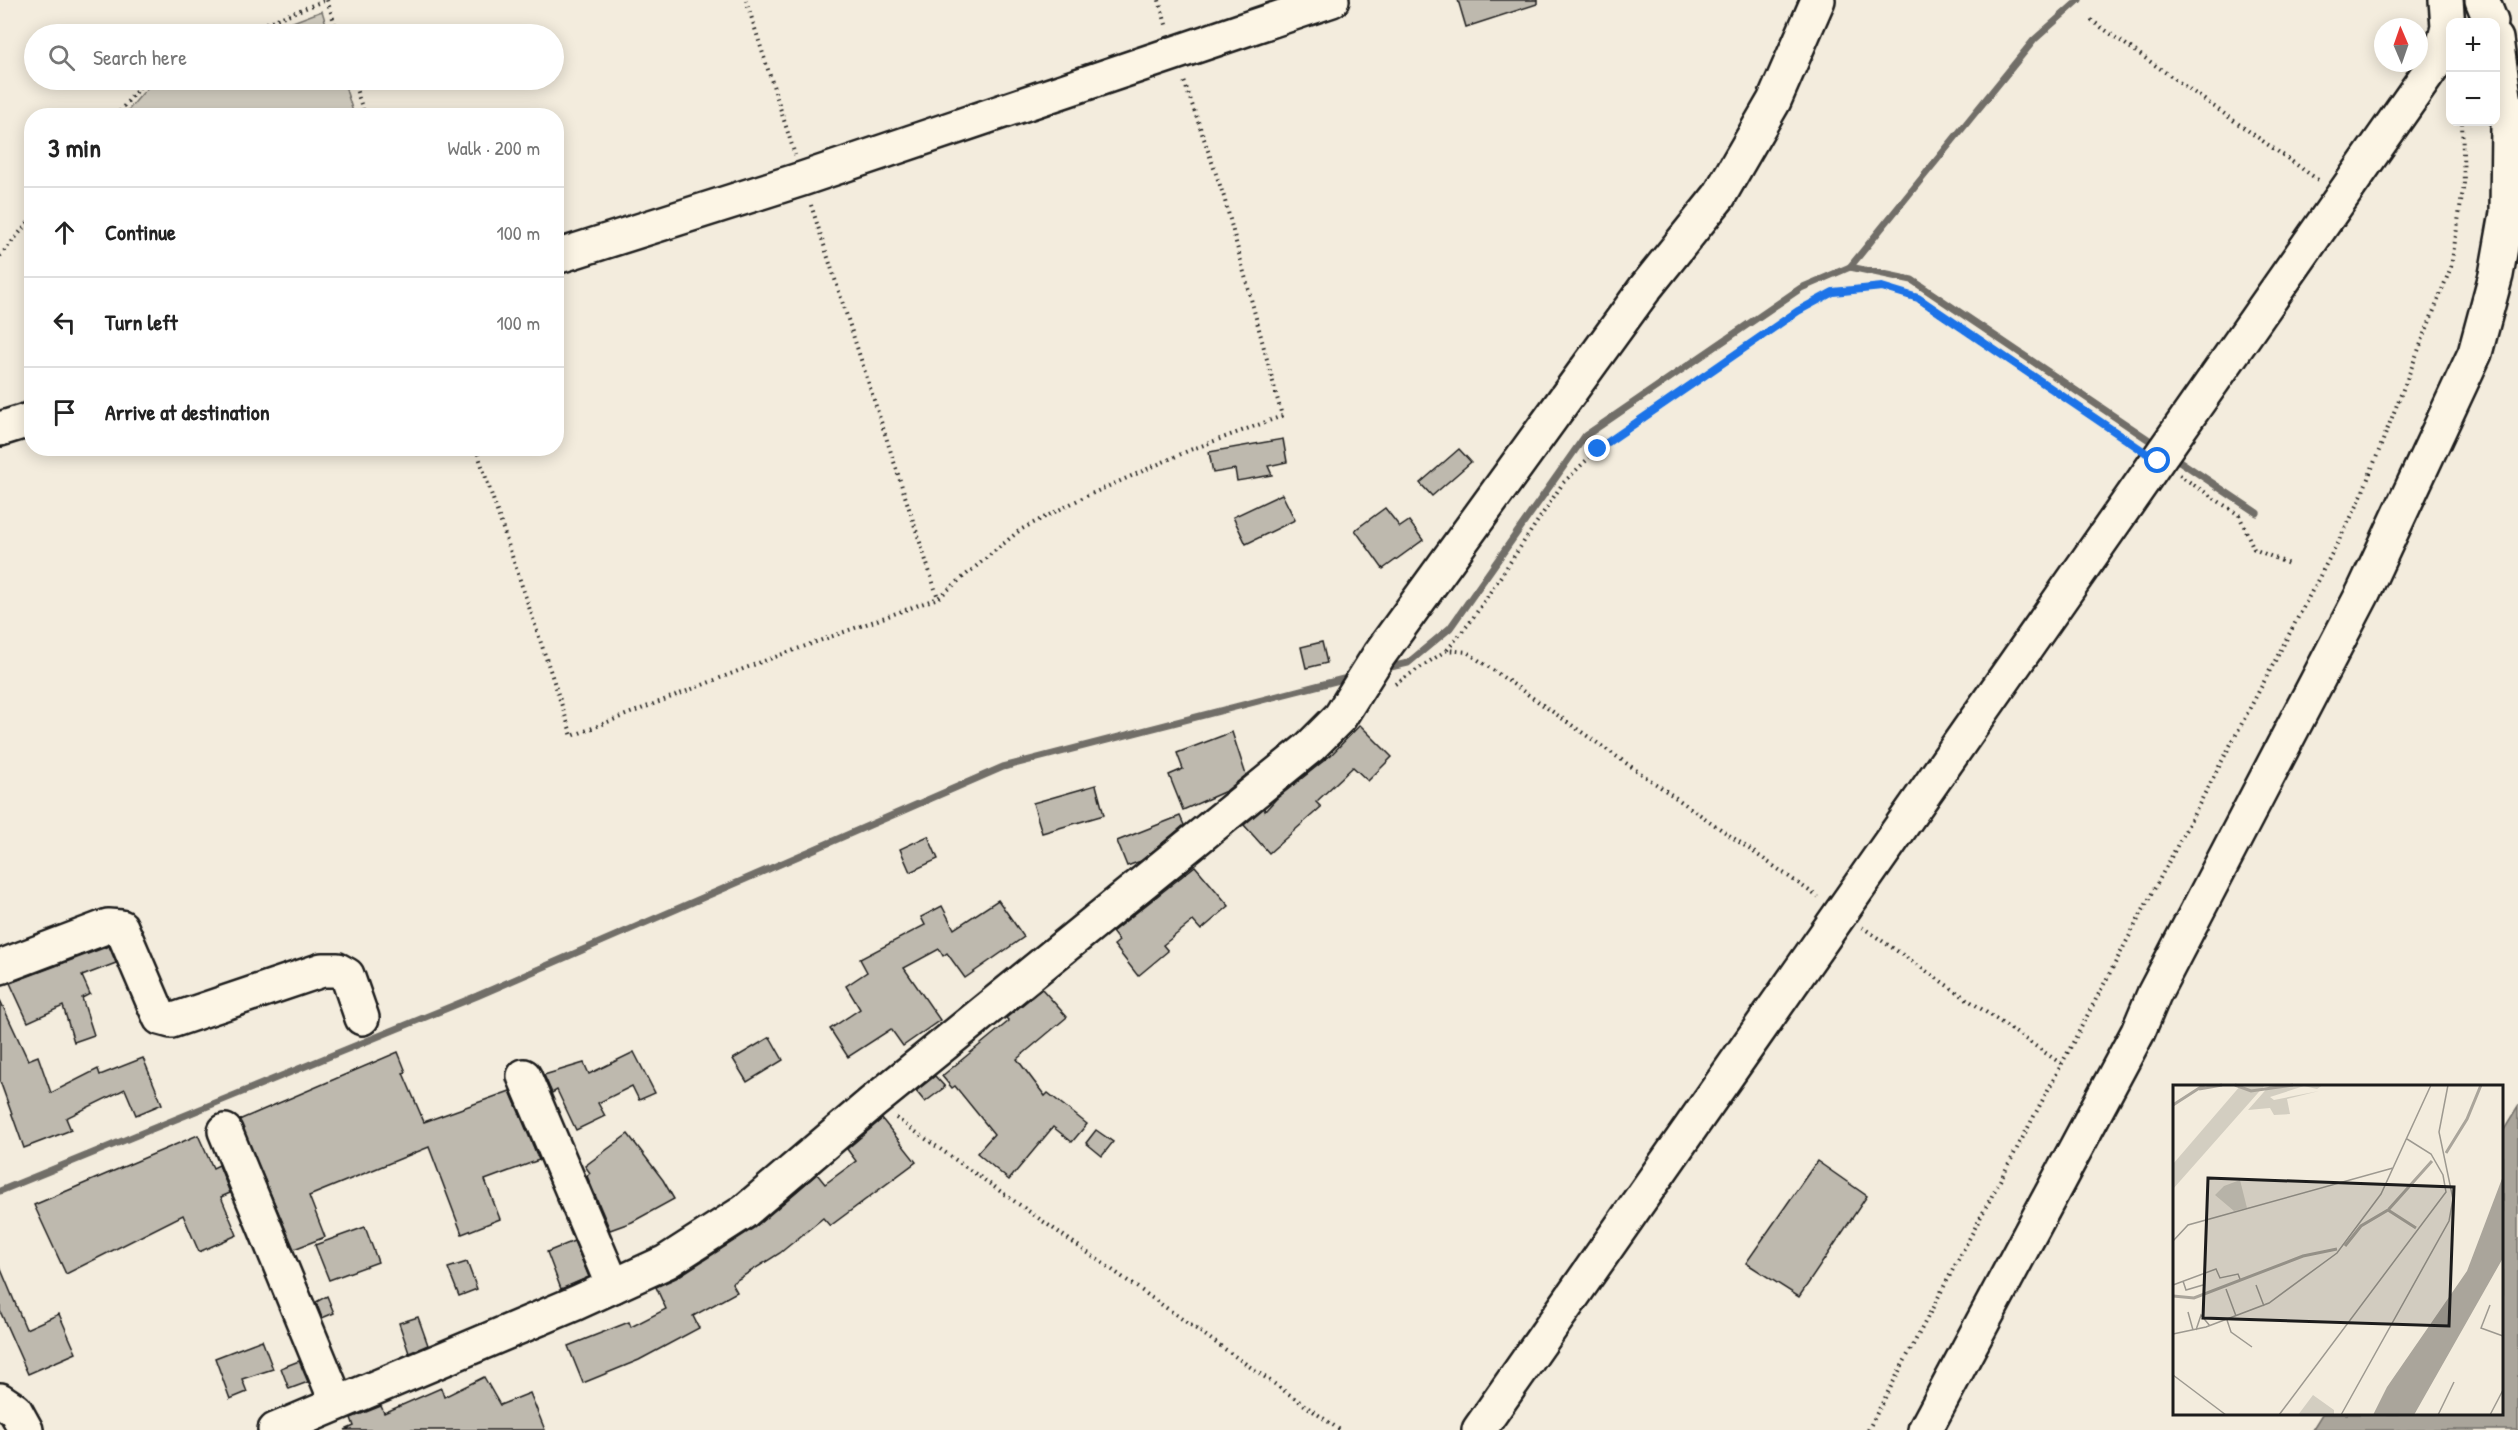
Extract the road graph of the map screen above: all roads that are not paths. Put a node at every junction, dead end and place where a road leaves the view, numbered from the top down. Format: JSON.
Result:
{"nodes":[{"id":1,"x":1332,"y":0,"type":"edge"},
{"id":2,"x":1818,"y":0,"type":"edge"},
{"id":3,"x":2446,"y":0,"type":"edge"},
{"id":4,"x":2482,"y":0,"type":"edge"},
{"id":5,"x":2489,"y":18,"type":"edge"},
{"id":6,"x":2500,"y":68,"type":"edge"},
{"id":7,"x":564,"y":254,"type":"edge"},
{"id":8,"x":24,"y":422,"type":"edge"},
{"id":9,"x":0,"y":429,"type":"edge"},
{"id":10,"x":0,"y":967,"type":"edge"},
{"id":11,"x":362,"y":1018,"type":"dead end"},
{"id":12,"x":524,"y":1076,"type":"dead end"},
{"id":13,"x":225,"y":1131,"type":"dead end"},
{"id":14,"x":613,"y":1286,"type":"junction"},
{"id":15,"x":0,"y":1400,"type":"edge"},
{"id":16,"x":337,"y":1403,"type":"junction"},
{"id":17,"x":26,"y":1430,"type":"edge"},
{"id":18,"x":276,"y":1430,"type":"edge"},
{"id":19,"x":1479,"y":1430,"type":"edge"},
{"id":20,"x":1925,"y":1430,"type":"edge"}],
"edges":[{"from":1,"to":7,"type":"street"},
{"from":2,"to":14,"type":"street"},
{"from":3,"to":19,"type":"street"},
{"from":4,"to":5,"type":"street"},
{"from":6,"to":20,"type":"street"},
{"from":8,"to":9,"type":"street"},
{"from":10,"to":11,"type":"street"},
{"from":12,"to":14,"type":"street"},
{"from":13,"to":16,"type":"street"},
{"from":14,"to":16,"type":"street"},
{"from":15,"to":17,"type":"street"},
{"from":16,"to":18,"type":"street"}]}
